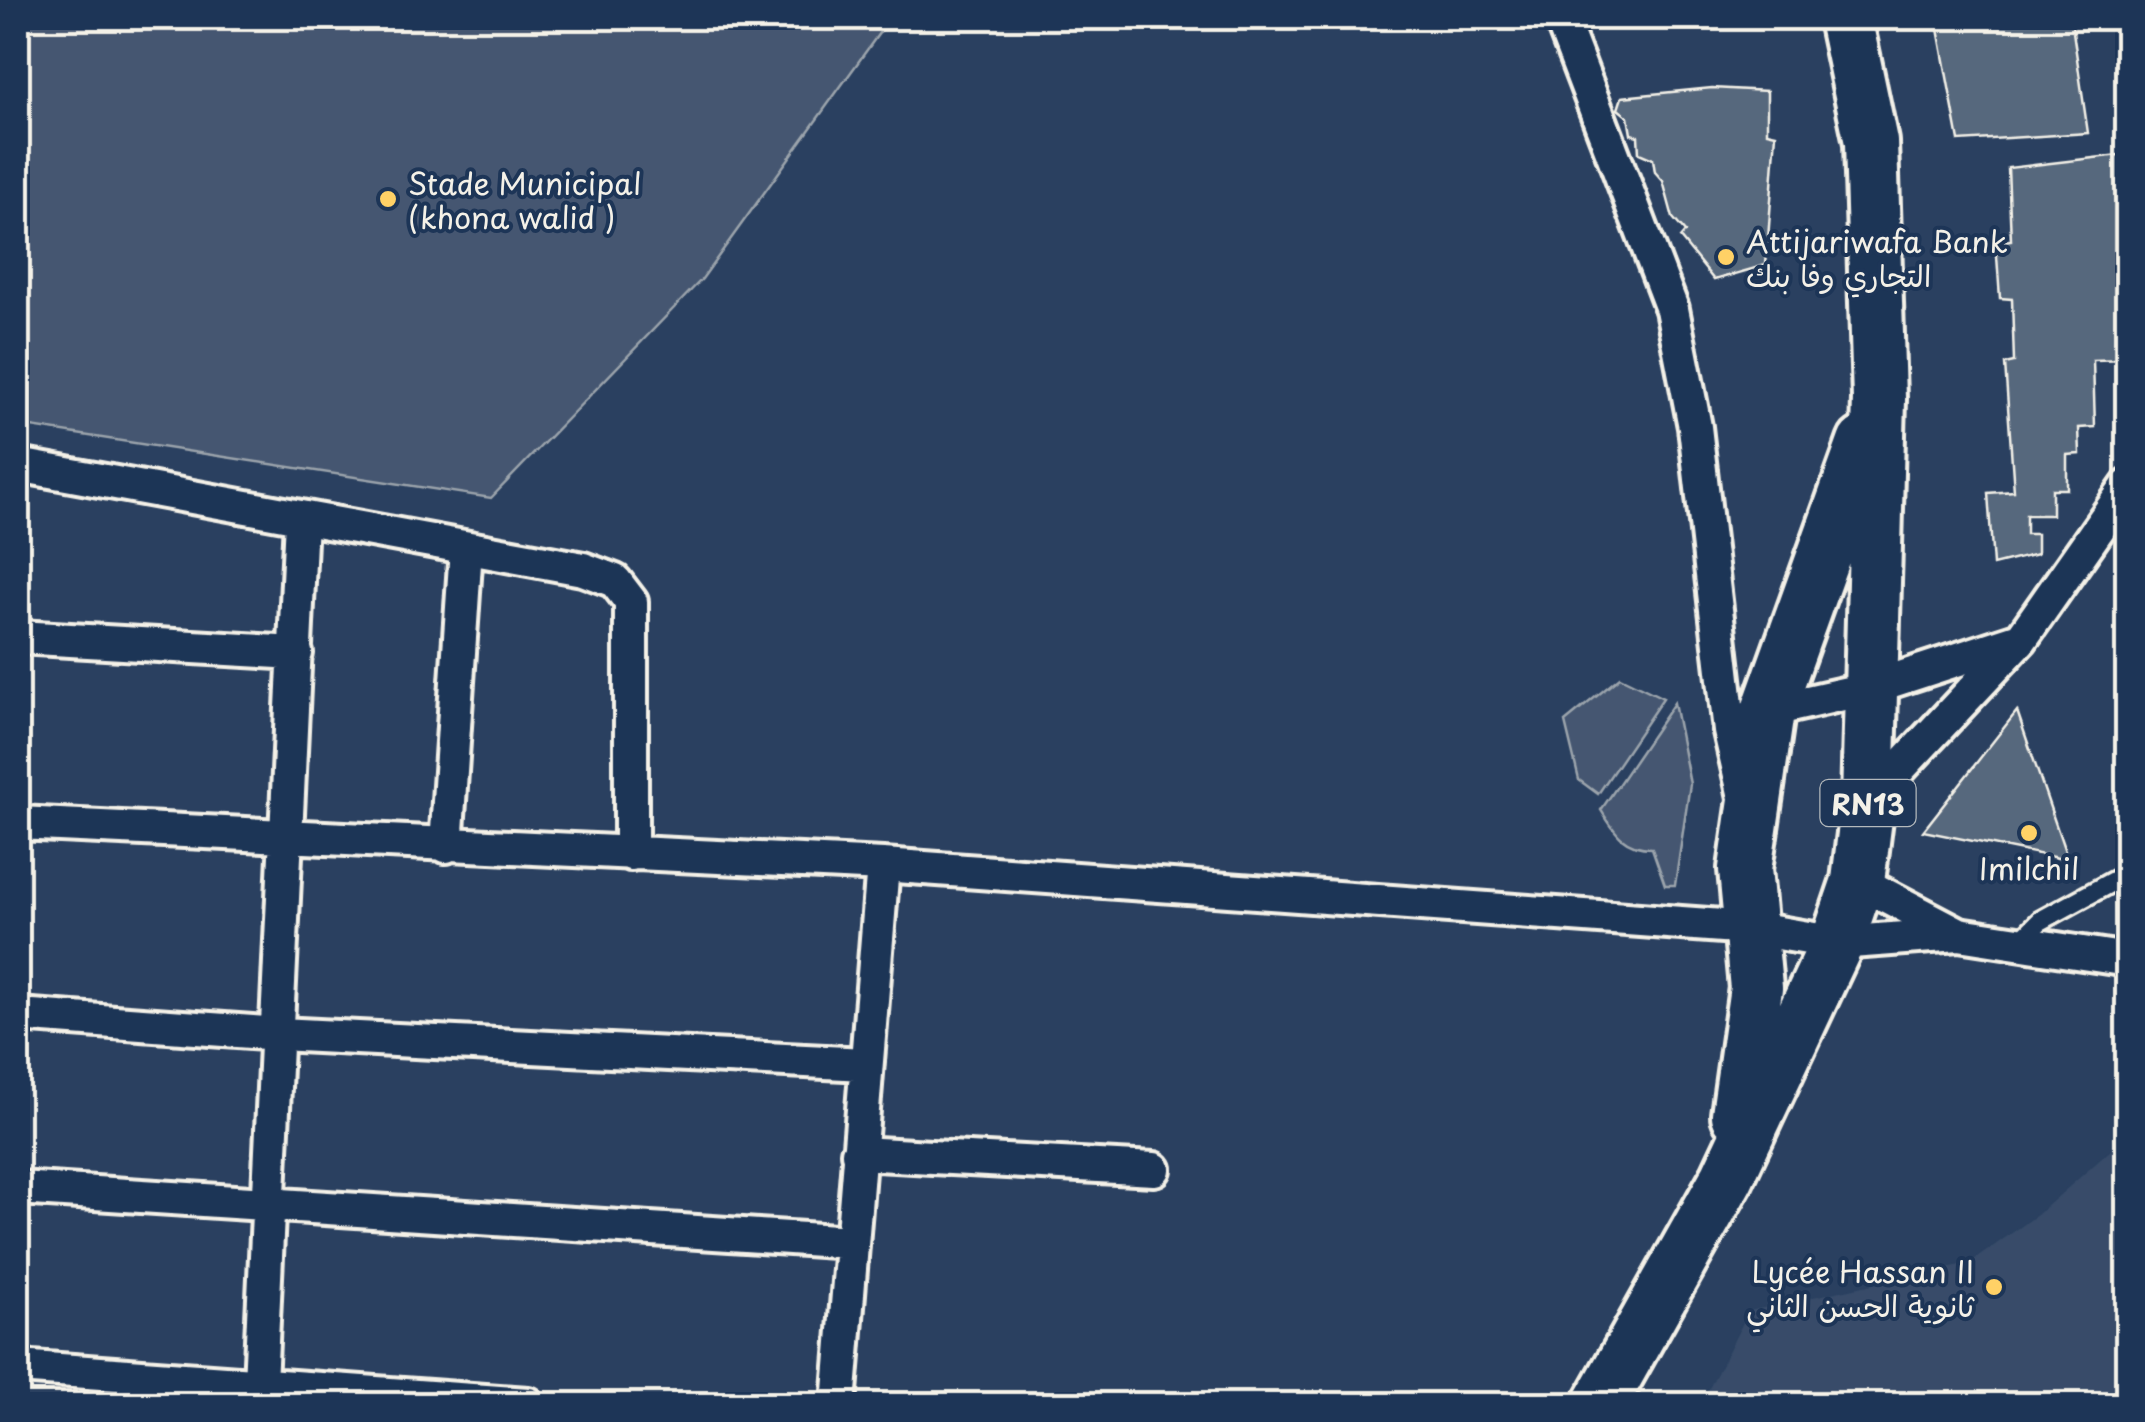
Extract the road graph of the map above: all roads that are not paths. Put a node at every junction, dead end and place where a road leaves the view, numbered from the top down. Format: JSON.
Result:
{"nodes":[{"id":1,"x":1561,"y":18,"type":"edge"},
{"id":2,"x":1845,"y":18,"type":"edge"},
{"id":3,"x":1879,"y":399,"type":"junction"},
{"id":4,"x":18,"y":465,"type":"edge"},
{"id":5,"x":2128,"y":486,"type":"edge"},
{"id":6,"x":302,"y":519,"type":"junction"},
{"id":7,"x":466,"y":548,"type":"junction"},
{"id":8,"x":18,"y":638,"type":"edge"},
{"id":9,"x":2022,"y":639,"type":"junction"},
{"id":10,"x":1721,"y":646,"type":"junction"},
{"id":11,"x":296,"y":652,"type":"junction"},
{"id":12,"x":1870,"y":688,"type":"junction"},
{"id":13,"x":1768,"y":711,"type":"junction"},
{"id":14,"x":1868,"y":802,"type":"junction"},
{"id":15,"x":1750,"y":817,"type":"junction"},
{"id":16,"x":18,"y":823,"type":"edge"},
{"id":17,"x":288,"y":839,"type":"junction"},
{"id":18,"x":446,"y":846,"type":"junction"},
{"id":19,"x":630,"y":854,"type":"junction"},
{"id":20,"x":883,"y":865,"type":"junction"},
{"id":21,"x":2128,"y":873,"type":"edge"},
{"id":22,"x":1858,"y":881,"type":"junction"},
{"id":23,"x":1750,"y":928,"type":"junction"},
{"id":24,"x":1959,"y":934,"type":"junction"},
{"id":25,"x":1837,"y":943,"type":"junction"},
{"id":26,"x":2018,"y":943,"type":"junction"},
{"id":27,"x":2128,"y":960,"type":"edge"},
{"id":28,"x":18,"y":1015,"type":"edge"},
{"id":29,"x":279,"y":1034,"type":"junction"},
{"id":30,"x":865,"y":1064,"type":"junction"},
{"id":31,"x":858,"y":1153,"type":"junction"},
{"id":32,"x":1154,"y":1169,"type":"dead end"},
{"id":33,"x":1727,"y":1178,"type":"junction"},
{"id":34,"x":18,"y":1188,"type":"edge"},
{"id":35,"x":270,"y":1204,"type":"junction"},
{"id":36,"x":851,"y":1242,"type":"junction"},
{"id":37,"x":18,"y":1366,"type":"edge"},
{"id":38,"x":259,"y":1394,"type":"edge"},
{"id":39,"x":528,"y":1404,"type":"edge"},
{"id":40,"x":839,"y":1404,"type":"edge"},
{"id":41,"x":1600,"y":1404,"type":"edge"}],
"edges":[{"from":1,"to":10,"type":"street"},
{"from":2,"to":3,"type":"main road","number":"RN13"},
{"from":3,"to":12,"type":"main road","number":"RN13"},
{"from":3,"to":13,"type":"main road","number":"RN13"},
{"from":4,"to":6,"type":"street"},
{"from":5,"to":9,"type":"street"},
{"from":6,"to":7,"type":"street"},
{"from":6,"to":11,"type":"street"},
{"from":7,"to":18,"type":"street"},
{"from":7,"to":19,"type":"street"},
{"from":8,"to":11,"type":"street"},
{"from":9,"to":12,"type":"street"},
{"from":9,"to":14,"type":"street"},
{"from":10,"to":13,"type":"street"},
{"from":10,"to":15,"type":"street"},
{"from":11,"to":17,"type":"street"},
{"from":12,"to":13,"type":"street"},
{"from":12,"to":14,"type":"main road","number":"RN13"},
{"from":13,"to":15,"type":"main road","number":"RN13"},
{"from":14,"to":22,"type":"main road","number":"RN13"},
{"from":15,"to":23,"type":"main road","number":"RN13"},
{"from":16,"to":17,"type":"street"},
{"from":17,"to":18,"type":"street"},
{"from":17,"to":29,"type":"street"},
{"from":18,"to":19,"type":"street"},
{"from":19,"to":20,"type":"street"},
{"from":20,"to":23,"type":"street"},
{"from":20,"to":30,"type":"street"},
{"from":21,"to":26,"type":"lane"},
{"from":22,"to":24,"type":"street"},
{"from":22,"to":25,"type":"main road","number":"RN13"},
{"from":23,"to":25,"type":"street"},
{"from":23,"to":33,"type":"main road","number":"RN13"},
{"from":24,"to":25,"type":"street"},
{"from":24,"to":26,"type":"street"},
{"from":25,"to":33,"type":"main road","number":"RN13"},
{"from":26,"to":27,"type":"street"},
{"from":28,"to":29,"type":"street"},
{"from":29,"to":30,"type":"street"},
{"from":29,"to":35,"type":"street"},
{"from":30,"to":31,"type":"street"},
{"from":31,"to":32,"type":"street"},
{"from":31,"to":36,"type":"street"},
{"from":33,"to":41,"type":"main road","number":"RN13"},
{"from":34,"to":35,"type":"street"},
{"from":35,"to":36,"type":"street"},
{"from":35,"to":38,"type":"street"},
{"from":36,"to":40,"type":"street"},
{"from":37,"to":38,"type":"street"},
{"from":38,"to":39,"type":"street"}]}
